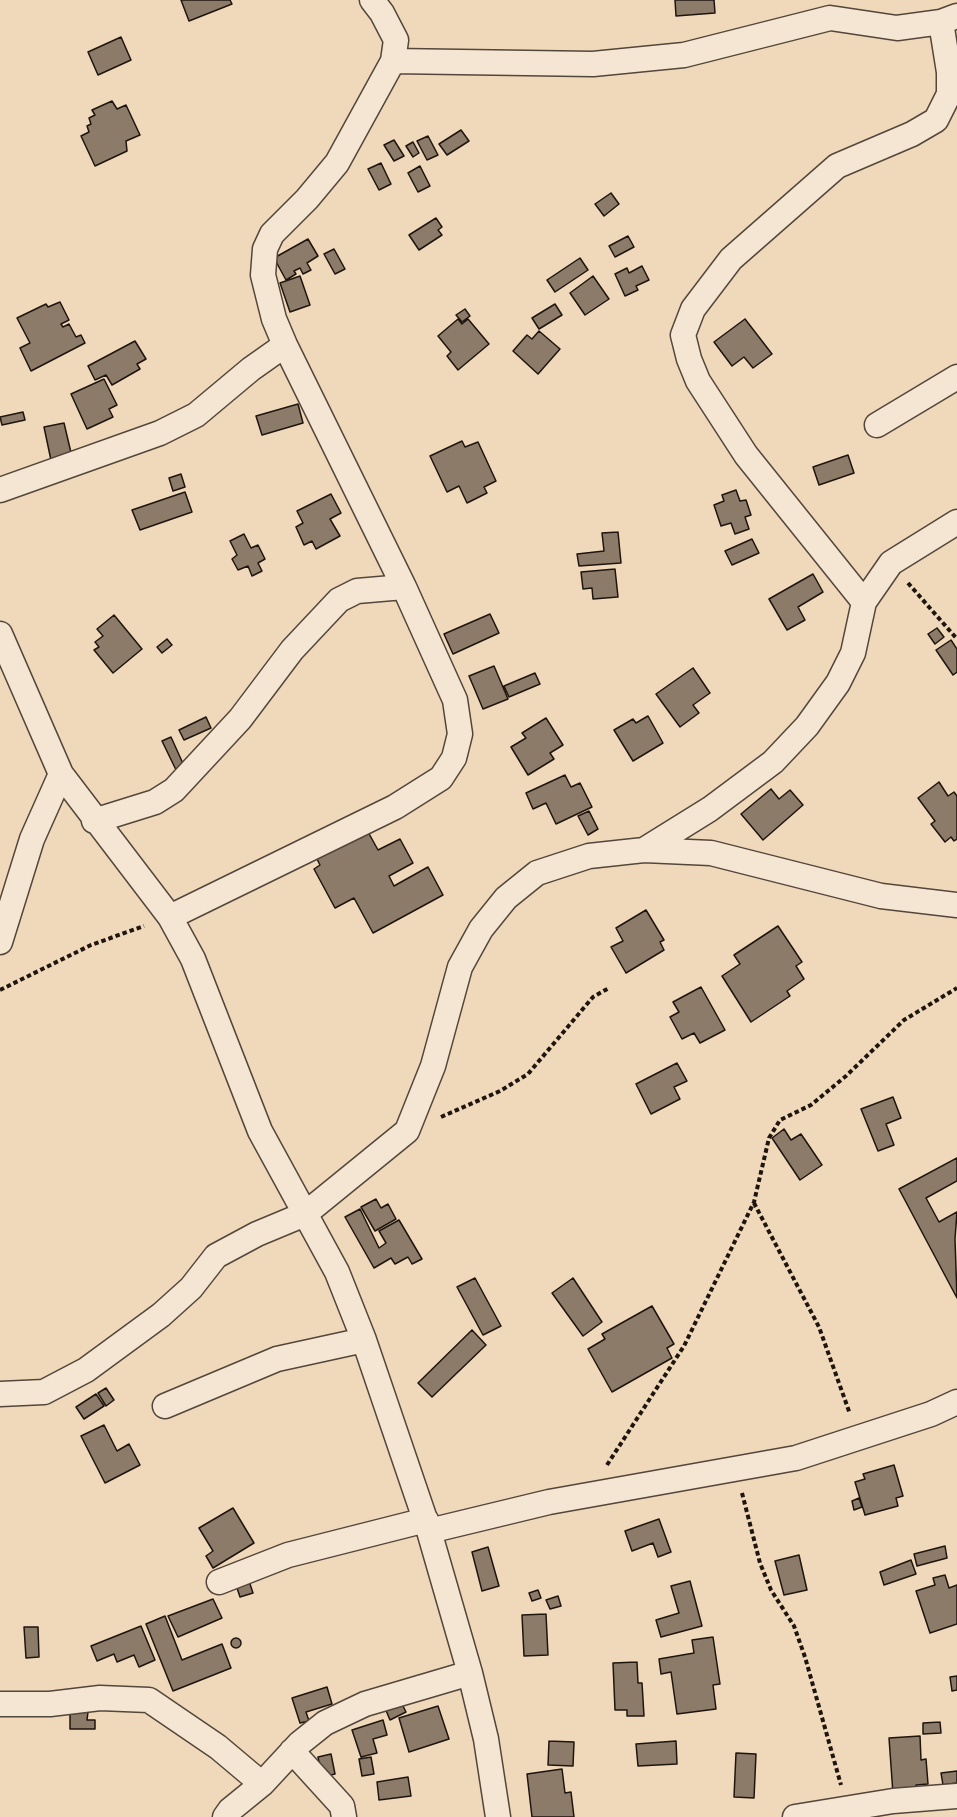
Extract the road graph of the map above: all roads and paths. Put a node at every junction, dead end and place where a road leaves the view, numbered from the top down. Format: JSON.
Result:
{"nodes":[{"id":1,"x":372,"y":0,"type":"edge"},
{"id":2,"x":949,"y":19,"type":"edge"},
{"id":3,"x":393,"y":61,"type":"junction"},
{"id":4,"x":285,"y":345,"type":"junction"},
{"id":5,"x":957,"y":377,"type":"edge"},
{"id":6,"x":878,"y":425,"type":"dead end"},
{"id":7,"x":0,"y":490,"type":"edge"},
{"id":8,"x":957,"y":522,"type":"edge"},
{"id":9,"x":891,"y":563,"type":"junction"},
{"id":10,"x":405,"y":587,"type":"junction"},
{"id":11,"x":864,"y":602,"type":"junction"},
{"id":12,"x":0,"y":634,"type":"edge"},
{"id":13,"x":957,"y":639,"type":"edge"},
{"id":14,"x":61,"y":774,"type":"junction"},
{"id":15,"x":94,"y":820,"type":"junction"},
{"id":16,"x":644,"y":850,"type":"junction"},
{"id":17,"x":957,"y":905,"type":"edge"},
{"id":18,"x":171,"y":917,"type":"junction"},
{"id":19,"x":0,"y":942,"type":"edge"},
{"id":20,"x":609,"y":988,"type":"dead end"},
{"id":21,"x":957,"y":988,"type":"edge"},
{"id":22,"x":0,"y":990,"type":"edge"},
{"id":23,"x":407,"y":1131,"type":"junction"},
{"id":24,"x":754,"y":1202,"type":"junction"},
{"id":25,"x":305,"y":1214,"type":"junction"},
{"id":26,"x":364,"y":1340,"type":"junction"},
{"id":27,"x":0,"y":1394,"type":"edge"},
{"id":28,"x":25,"y":1395,"type":"junction"},
{"id":29,"x":957,"y":1402,"type":"edge"},
{"id":30,"x":165,"y":1406,"type":"dead end"},
{"id":31,"x":0,"y":1411,"type":"edge"},
{"id":32,"x":859,"y":1437,"type":"junction"},
{"id":33,"x":736,"y":1470,"type":"junction"},
{"id":34,"x":585,"y":1496,"type":"junction"},
{"id":35,"x":428,"y":1525,"type":"junction"},
{"id":36,"x":219,"y":1582,"type":"dead end"},
{"id":37,"x":470,"y":1673,"type":"junction"},
{"id":38,"x":0,"y":1704,"type":"edge"},
{"id":39,"x":292,"y":1751,"type":"junction"},
{"id":40,"x":262,"y":1784,"type":"junction"},
{"id":41,"x":957,"y":1796,"type":"edge"},
{"id":42,"x":847,"y":1809,"type":"junction"},
{"id":43,"x":896,"y":1809,"type":"edge"},
{"id":44,"x":225,"y":1817,"type":"edge"},
{"id":45,"x":344,"y":1817,"type":"edge"},
{"id":46,"x":498,"y":1817,"type":"edge"},
{"id":47,"x":795,"y":1817,"type":"edge"}],
"edges":[{"from":1,"to":3,"type":"street"},
{"from":2,"to":3,"type":"street"},
{"from":2,"to":11,"type":"street"},
{"from":3,"to":4,"type":"street"},
{"from":4,"to":7,"type":"street"},
{"from":4,"to":10,"type":"street"},
{"from":5,"to":6,"type":"street"},
{"from":8,"to":9,"type":"street"},
{"from":9,"to":11,"type":"street"},
{"from":9,"to":13,"type":"path"},
{"from":10,"to":15,"type":"street"},
{"from":10,"to":18,"type":"street"},
{"from":11,"to":16,"type":"street"},
{"from":12,"to":14,"type":"street"},
{"from":14,"to":15,"type":"street"},
{"from":14,"to":19,"type":"street"},
{"from":15,"to":18,"type":"street"},
{"from":16,"to":17,"type":"street"},
{"from":16,"to":23,"type":"street"},
{"from":18,"to":22,"type":"path"},
{"from":18,"to":25,"type":"street"},
{"from":20,"to":23,"type":"path"},
{"from":21,"to":24,"type":"path"},
{"from":23,"to":25,"type":"street"},
{"from":24,"to":32,"type":"path"},
{"from":24,"to":34,"type":"path"},
{"from":25,"to":26,"type":"street"},
{"from":25,"to":28,"type":"street"},
{"from":26,"to":30,"type":"street"},
{"from":26,"to":35,"type":"street"},
{"from":27,"to":28,"type":"street"},
{"from":28,"to":31,"type":"street"},
{"from":29,"to":32,"type":"street"},
{"from":32,"to":33,"type":"street"},
{"from":33,"to":34,"type":"street"},
{"from":33,"to":42,"type":"path"},
{"from":34,"to":35,"type":"street"},
{"from":35,"to":36,"type":"street"},
{"from":35,"to":37,"type":"street"},
{"from":37,"to":39,"type":"street"},
{"from":37,"to":46,"type":"street"},
{"from":38,"to":40,"type":"street"},
{"from":39,"to":40,"type":"street"},
{"from":39,"to":45,"type":"street"},
{"from":40,"to":44,"type":"street"},
{"from":41,"to":43,"type":"street"},
{"from":42,"to":43,"type":"street"},
{"from":42,"to":47,"type":"street"}]}
